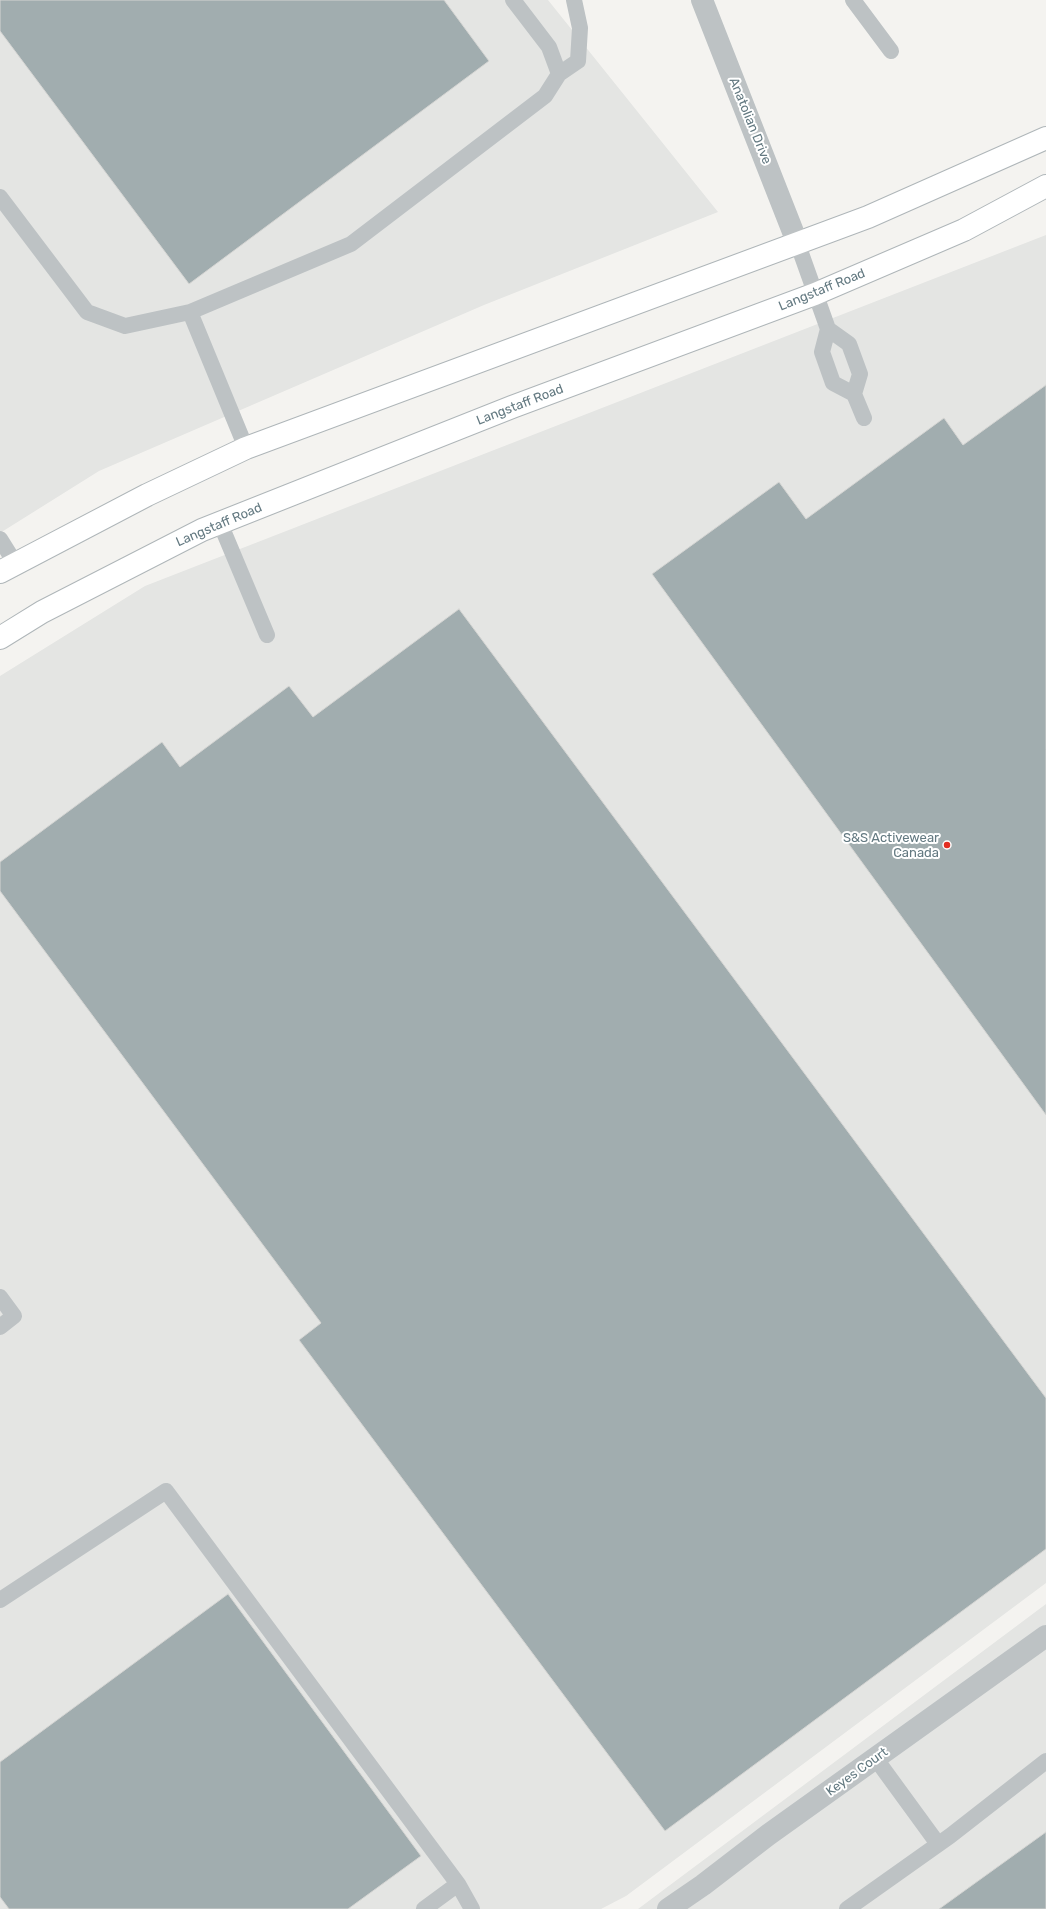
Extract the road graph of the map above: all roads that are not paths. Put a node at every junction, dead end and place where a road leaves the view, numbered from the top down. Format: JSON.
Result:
{"nodes":[{"id":1,"x":513,"y":0,"type":"edge"},
{"id":2,"x":574,"y":0,"type":"edge"},
{"id":3,"x":702,"y":0,"type":"edge"},
{"id":4,"x":853,"y":0,"type":"edge"},
{"id":5,"x":891,"y":51,"type":"dead end"},
{"id":6,"x":558,"y":74,"type":"junction"},
{"id":7,"x":1046,"y":138,"type":"edge"},
{"id":8,"x":1046,"y":186,"type":"edge"},
{"id":9,"x":0,"y":197,"type":"edge"},
{"id":10,"x":797,"y":242,"type":"junction"},
{"id":11,"x":815,"y":294,"type":"junction"},
{"id":12,"x":190,"y":312,"type":"junction"},
{"id":13,"x":828,"y":328,"type":"junction"},
{"id":14,"x":854,"y":394,"type":"junction"},
{"id":15,"x":864,"y":418,"type":"dead end"},
{"id":16,"x":246,"y":448,"type":"junction"},
{"id":17,"x":220,"y":523,"type":"junction"},
{"id":18,"x":0,"y":539,"type":"edge"},
{"id":19,"x":8,"y":568,"type":"edge"},
{"id":20,"x":268,"y":636,"type":"dead end"},
{"id":21,"x":0,"y":638,"type":"edge"},
{"id":22,"x":0,"y":1297,"type":"edge"},
{"id":23,"x":0,"y":1327,"type":"edge"},
{"id":24,"x":0,"y":1600,"type":"edge"},
{"id":25,"x":1046,"y":1636,"type":"edge"},
{"id":26,"x":876,"y":1759,"type":"junction"},
{"id":27,"x":1046,"y":1761,"type":"edge"},
{"id":28,"x":938,"y":1844,"type":"junction"},
{"id":29,"x":458,"y":1884,"type":"junction"},
{"id":30,"x":424,"y":1909,"type":"edge"},
{"id":31,"x":472,"y":1909,"type":"edge"},
{"id":32,"x":668,"y":1909,"type":"edge"},
{"id":33,"x":847,"y":1909,"type":"edge"}],
"edges":[{"from":1,"to":6,"type":"lane"},
{"from":2,"to":6,"type":"lane"},
{"from":3,"to":10,"type":"street","name":"Anatolian Drive"},
{"from":4,"to":5,"type":"lane"},
{"from":6,"to":12,"type":"lane"},
{"from":7,"to":10,"type":"main road"},
{"from":8,"to":11,"type":"main road","name":"Langstaff Road"},
{"from":9,"to":12,"type":"lane"},
{"from":10,"to":11,"type":"lane"},
{"from":10,"to":16,"type":"main road"},
{"from":11,"to":13,"type":"lane"},
{"from":11,"to":17,"type":"main road","name":"Langstaff Road"},
{"from":12,"to":16,"type":"lane"},
{"from":13,"to":14,"type":"lane"},
{"from":13,"to":14,"type":"lane"},
{"from":14,"to":15,"type":"lane"},
{"from":16,"to":19,"type":"main road"},
{"from":17,"to":20,"type":"lane"},
{"from":17,"to":21,"type":"main road","name":"Langstaff Road"},
{"from":18,"to":19,"type":"lane"},
{"from":22,"to":23,"type":"lane"},
{"from":24,"to":29,"type":"lane"},
{"from":25,"to":26,"type":"street","name":"Keyes Court"},
{"from":26,"to":28,"type":"lane"},
{"from":26,"to":32,"type":"street","name":"Keyes Court"},
{"from":27,"to":28,"type":"lane"},
{"from":28,"to":33,"type":"lane"},
{"from":29,"to":30,"type":"lane"},
{"from":29,"to":31,"type":"lane"}]}
